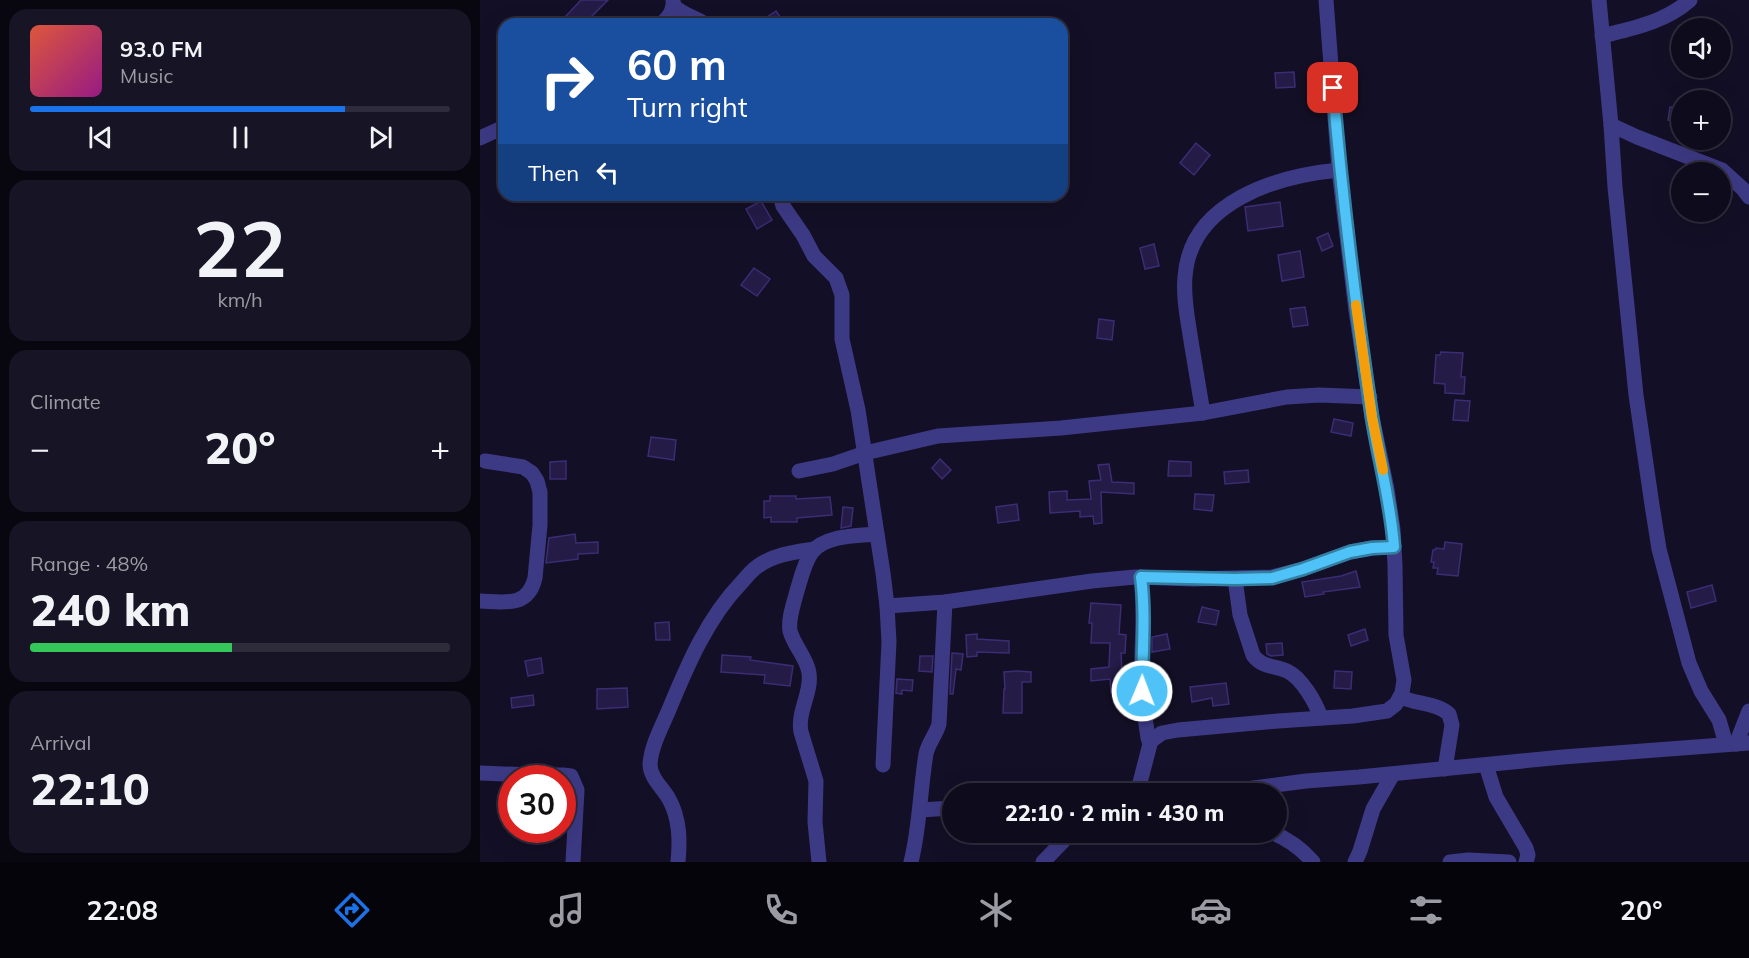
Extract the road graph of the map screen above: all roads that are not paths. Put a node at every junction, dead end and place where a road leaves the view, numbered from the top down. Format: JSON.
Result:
{"nodes":[{"id":1,"x":1326,"y":0,"type":"edge"},
{"id":2,"x":1599,"y":0,"type":"edge"},
{"id":3,"x":1690,"y":0,"type":"edge"},
{"id":4,"x":673,"y":3,"type":"edge"},
{"id":5,"x":666,"y":18,"type":"edge"},
{"id":6,"x":696,"y":18,"type":"edge"},
{"id":7,"x":1602,"y":36,"type":"junction"},
{"id":8,"x":1611,"y":125,"type":"junction"},
{"id":9,"x":498,"y":130,"type":"edge"},
{"id":10,"x":480,"y":138,"type":"edge"},
{"id":11,"x":1339,"y":170,"type":"junction"},
{"id":12,"x":1747,"y":191,"type":"edge"},
{"id":13,"x":782,"y":201,"type":"edge"},
{"id":14,"x":1370,"y":397,"type":"junction"},
{"id":15,"x":1203,"y":413,"type":"junction"},
{"id":16,"x":865,"y":453,"type":"junction"},
{"id":17,"x":485,"y":460,"type":"dead end"},
{"id":18,"x":799,"y":471,"type":"dead end"},
{"id":19,"x":877,"y":534,"type":"junction"},
{"id":20,"x":1394,"y":547,"type":"junction"},
{"id":21,"x":815,"y":549,"type":"junction"},
{"id":22,"x":1141,"y":577,"type":"junction"},
{"id":23,"x":1235,"y":579,"type":"junction"},
{"id":24,"x":480,"y":601,"type":"edge"},
{"id":25,"x":945,"y":602,"type":"junction"},
{"id":26,"x":887,"y":606,"type":"junction"},
{"id":27,"x":1400,"y":697,"type":"junction"},
{"id":28,"x":1749,"y":711,"type":"edge"},
{"id":29,"x":1321,"y":718,"type":"junction"},
{"id":30,"x":1150,"y":744,"type":"junction"},
{"id":31,"x":1737,"y":744,"type":"edge"},
{"id":32,"x":883,"y":765,"type":"dead end"},
{"id":33,"x":1486,"y":765,"type":"junction"},
{"id":34,"x":1445,"y":769,"type":"junction"},
{"id":35,"x":480,"y":773,"type":"edge"},
{"id":36,"x":1393,"y":774,"type":"junction"},
{"id":37,"x":1141,"y":783,"type":"edge"},
{"id":38,"x":1287,"y":784,"type":"edge"},
{"id":39,"x":942,"y":809,"type":"edge"},
{"id":40,"x":920,"y":810,"type":"junction"},
{"id":41,"x":1287,"y":840,"type":"edge"},
{"id":42,"x":1061,"y":843,"type":"edge"},
{"id":43,"x":573,"y":862,"type":"edge"},
{"id":44,"x":678,"y":862,"type":"edge"},
{"id":45,"x":819,"y":862,"type":"edge"},
{"id":46,"x":911,"y":862,"type":"edge"},
{"id":47,"x":1043,"y":862,"type":"edge"},
{"id":48,"x":1313,"y":862,"type":"edge"},
{"id":49,"x":1355,"y":862,"type":"edge"},
{"id":50,"x":1450,"y":862,"type":"edge"},
{"id":51,"x":1509,"y":862,"type":"edge"},
{"id":52,"x":1526,"y":862,"type":"edge"}],
"edges":[{"from":1,"to":11,"type":"street"},
{"from":2,"to":7,"type":"street"},
{"from":3,"to":7,"type":"street"},
{"from":4,"to":5,"type":"street"},
{"from":4,"to":6,"type":"street"},
{"from":7,"to":8,"type":"street"},
{"from":8,"to":12,"type":"street"},
{"from":8,"to":31,"type":"street"},
{"from":9,"to":10,"type":"street"},
{"from":11,"to":14,"type":"street"},
{"from":11,"to":15,"type":"street"},
{"from":13,"to":16,"type":"street"},
{"from":14,"to":15,"type":"street"},
{"from":14,"to":20,"type":"street"},
{"from":15,"to":16,"type":"street"},
{"from":16,"to":18,"type":"street"},
{"from":16,"to":19,"type":"street"},
{"from":17,"to":24,"type":"street"},
{"from":19,"to":21,"type":"street"},
{"from":19,"to":26,"type":"street"},
{"from":20,"to":23,"type":"street"},
{"from":20,"to":27,"type":"street"},
{"from":21,"to":44,"type":"street"},
{"from":21,"to":45,"type":"street"},
{"from":22,"to":23,"type":"street"},
{"from":22,"to":25,"type":"street"},
{"from":22,"to":30,"type":"street"},
{"from":23,"to":29,"type":"street"},
{"from":25,"to":26,"type":"street"},
{"from":25,"to":40,"type":"street"},
{"from":26,"to":32,"type":"street"},
{"from":27,"to":29,"type":"street"},
{"from":27,"to":34,"type":"street"},
{"from":28,"to":31,"type":"street"},
{"from":29,"to":30,"type":"street"},
{"from":30,"to":37,"type":"street"},
{"from":31,"to":33,"type":"street"},
{"from":33,"to":34,"type":"street"},
{"from":33,"to":52,"type":"street"},
{"from":34,"to":36,"type":"street"},
{"from":35,"to":43,"type":"street"},
{"from":36,"to":38,"type":"street"},
{"from":36,"to":49,"type":"street"},
{"from":39,"to":40,"type":"street"},
{"from":40,"to":46,"type":"street"},
{"from":41,"to":48,"type":"street"},
{"from":42,"to":47,"type":"street"},
{"from":50,"to":51,"type":"street"}]}
